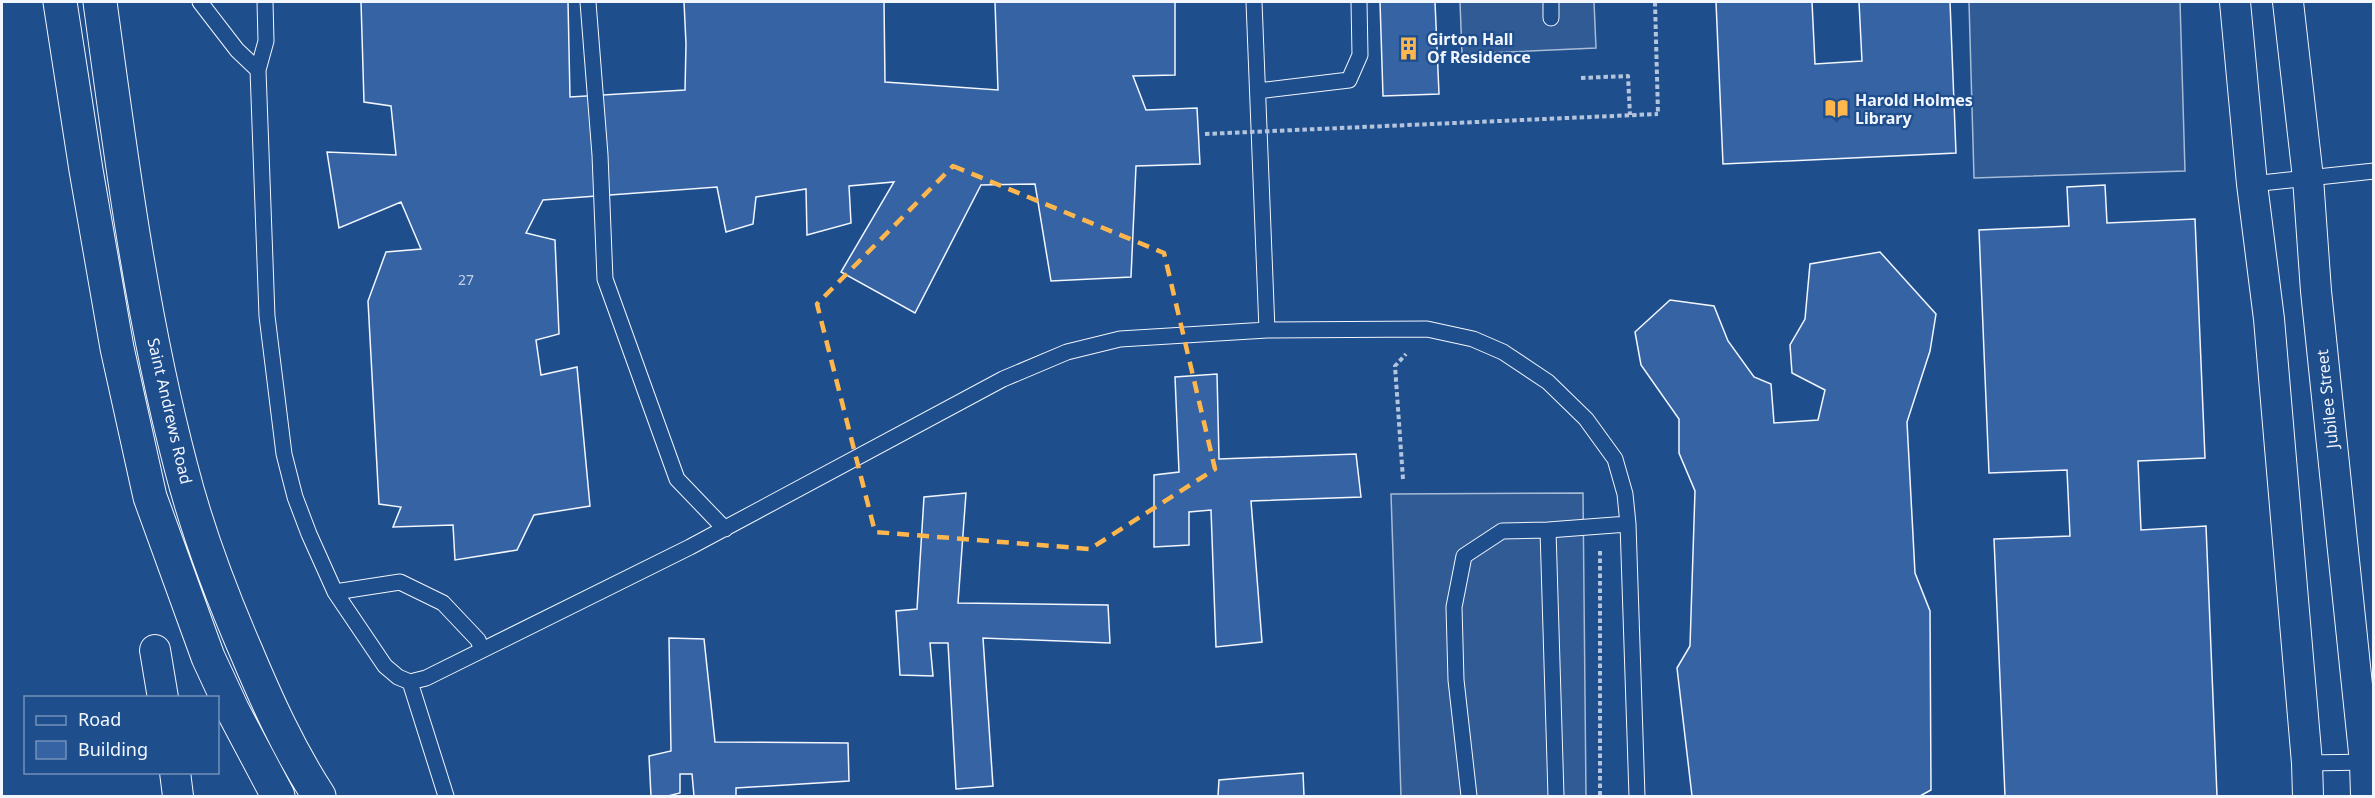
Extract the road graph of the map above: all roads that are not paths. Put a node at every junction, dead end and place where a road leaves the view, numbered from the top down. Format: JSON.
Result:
{"nodes":[{"id":1,"x":60,"y":2,"type":"edge"},
{"id":2,"x":100,"y":2,"type":"edge"},
{"id":3,"x":200,"y":2,"type":"edge"},
{"id":4,"x":265,"y":2,"type":"edge"},
{"id":5,"x":588,"y":2,"type":"edge"},
{"id":6,"x":1254,"y":2,"type":"edge"},
{"id":7,"x":1359,"y":2,"type":"edge"},
{"id":8,"x":1551,"y":2,"type":"edge"},
{"id":9,"x":2235,"y":2,"type":"edge"},
{"id":10,"x":2288,"y":2,"type":"edge"},
{"id":11,"x":1551,"y":18,"type":"dead end"},
{"id":12,"x":258,"y":70,"type":"junction"},
{"id":13,"x":1258,"y":91,"type":"junction"},
{"id":14,"x":2373,"y":171,"type":"edge"},
{"id":15,"x":2308,"y":178,"type":"junction"},
{"id":16,"x":2252,"y":184,"type":"junction"},
{"id":17,"x":1267,"y":330,"type":"junction"},
{"id":18,"x":1628,"y":524,"type":"junction"},
{"id":19,"x":725,"y":529,"type":"junction"},
{"id":20,"x":1548,"y":530,"type":"junction"},
{"id":21,"x":335,"y":592,"type":"junction"},
{"id":22,"x":155,"y":650,"type":"dead end"},
{"id":23,"x":482,"y":650,"type":"junction"},
{"id":24,"x":410,"y":682,"type":"junction"},
{"id":25,"x":163,"y":696,"type":"edge"},
{"id":26,"x":2369,"y":762,"type":"edge"},
{"id":27,"x":2307,"y":763,"type":"junction"},
{"id":28,"x":175,"y":774,"type":"edge"},
{"id":29,"x":178,"y":796,"type":"edge"},
{"id":30,"x":278,"y":796,"type":"edge"},
{"id":31,"x":319,"y":796,"type":"edge"},
{"id":32,"x":446,"y":796,"type":"edge"},
{"id":33,"x":1469,"y":796,"type":"edge"},
{"id":34,"x":1556,"y":796,"type":"edge"},
{"id":35,"x":1637,"y":796,"type":"edge"},
{"id":36,"x":2308,"y":796,"type":"edge"},
{"id":37,"x":2366,"y":796,"type":"edge"}],
"edges":[{"from":1,"to":30,"type":"main road"},
{"from":2,"to":31,"type":"main road","name":"Saint Andrews Road"},
{"from":3,"to":12,"type":"lane"},
{"from":4,"to":12,"type":"lane"},
{"from":5,"to":19,"type":"lane"},
{"from":6,"to":13,"type":"lane"},
{"from":7,"to":13,"type":"lane"},
{"from":8,"to":11,"type":"lane"},
{"from":9,"to":16,"type":"street"},
{"from":10,"to":15,"type":"street","name":"Jubilee Street"},
{"from":12,"to":21,"type":"lane"},
{"from":13,"to":17,"type":"lane"},
{"from":14,"to":15,"type":"lane"},
{"from":15,"to":16,"type":"lane"},
{"from":15,"to":26,"type":"street","name":"Jubilee Street"},
{"from":16,"to":27,"type":"street"},
{"from":17,"to":18,"type":"lane"},
{"from":17,"to":19,"type":"lane"},
{"from":18,"to":20,"type":"lane"},
{"from":18,"to":35,"type":"lane"},
{"from":19,"to":23,"type":"lane"},
{"from":20,"to":33,"type":"lane"},
{"from":20,"to":34,"type":"lane"},
{"from":21,"to":23,"type":"lane"},
{"from":21,"to":24,"type":"lane"},
{"from":22,"to":25,"type":"street"},
{"from":23,"to":24,"type":"lane"},
{"from":24,"to":32,"type":"lane"},
{"from":26,"to":27,"type":"lane"},
{"from":26,"to":37,"type":"street","name":"Jubilee Street"},
{"from":27,"to":36,"type":"street"},
{"from":28,"to":29,"type":"street"}]}
